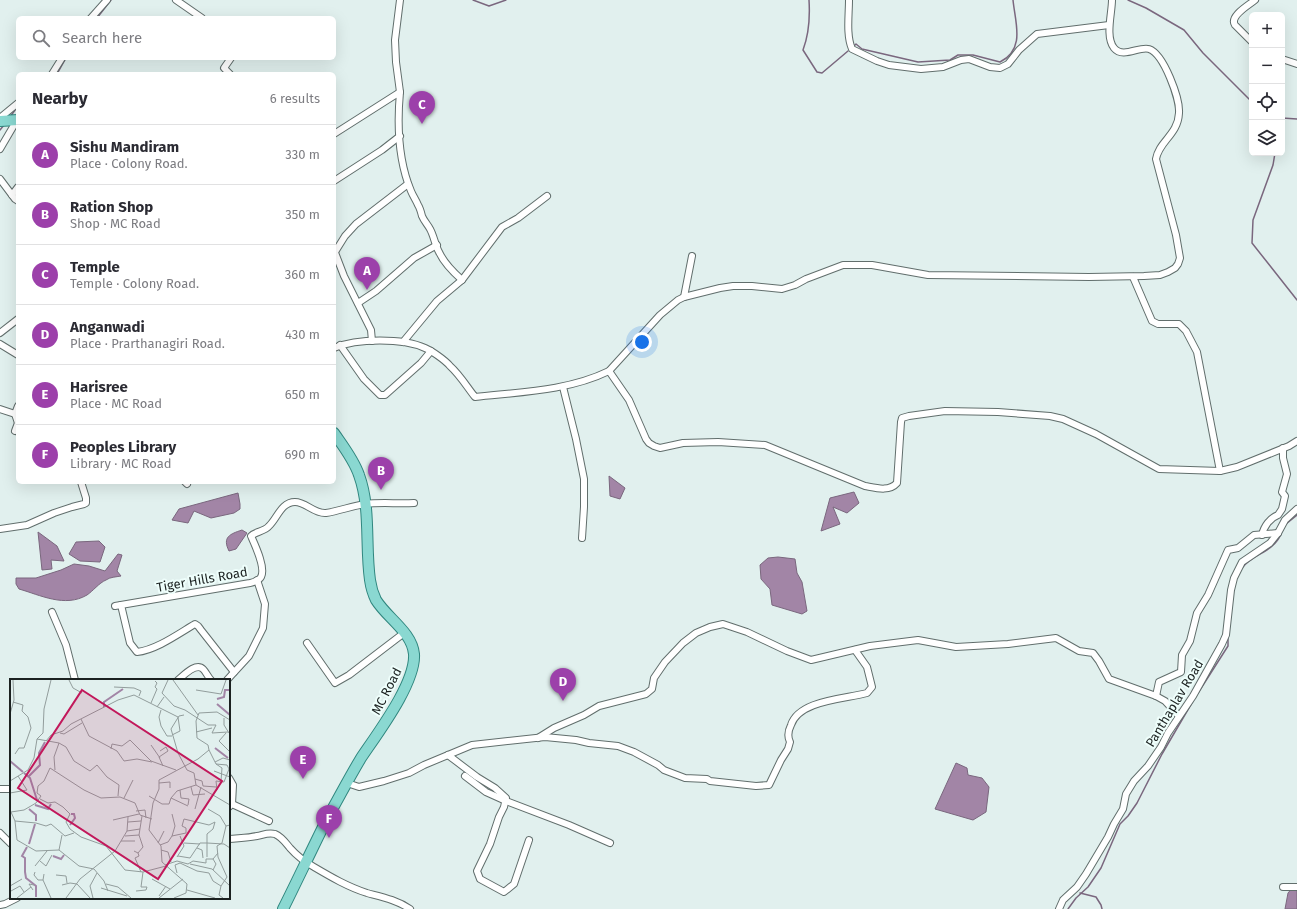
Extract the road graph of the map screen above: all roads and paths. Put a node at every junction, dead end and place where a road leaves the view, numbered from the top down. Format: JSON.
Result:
{"nodes":[{"id":1,"x":107,"y":0,"type":"edge"},
{"id":2,"x":176,"y":0,"type":"edge"},
{"id":3,"x":400,"y":0,"type":"edge"},
{"id":4,"x":850,"y":0,"type":"edge"},
{"id":5,"x":1112,"y":0,"type":"edge"},
{"id":6,"x":1255,"y":0,"type":"edge"},
{"id":7,"x":93,"y":16,"type":"edge"},
{"id":8,"x":199,"y":16,"type":"edge"},
{"id":9,"x":1109,"y":25,"type":"junction"},
{"id":10,"x":1249,"y":39,"type":"edge"},
{"id":11,"x":61,"y":60,"type":"edge"},
{"id":12,"x":230,"y":60,"type":"edge"},
{"id":13,"x":1285,"y":60,"type":"edge"},
{"id":14,"x":1297,"y":64,"type":"edge"},
{"id":15,"x":54,"y":72,"type":"edge"},
{"id":16,"x":228,"y":72,"type":"edge"},
{"id":17,"x":400,"y":92,"type":"junction"},
{"id":18,"x":16,"y":104,"type":"edge"},
{"id":19,"x":1,"y":119,"type":"edge"},
{"id":20,"x":16,"y":124,"type":"edge"},
{"id":21,"x":16,"y":125,"type":"edge"},
{"id":22,"x":336,"y":133,"type":"edge"},
{"id":23,"x":400,"y":136,"type":"junction"},
{"id":24,"x":0,"y":149,"type":"edge"},
{"id":25,"x":0,"y":179,"type":"edge"},
{"id":26,"x":336,"y":180,"type":"edge"},
{"id":27,"x":408,"y":184,"type":"junction"},
{"id":28,"x":16,"y":190,"type":"edge"},
{"id":29,"x":12,"y":195,"type":"junction"},
{"id":30,"x":546,"y":196,"type":"dead end"},
{"id":31,"x":16,"y":199,"type":"edge"},
{"id":32,"x":436,"y":245,"type":"junction"},
{"id":33,"x":336,"y":248,"type":"edge"},
{"id":34,"x":336,"y":256,"type":"edge"},
{"id":35,"x":692,"y":256,"type":"dead end"},
{"id":36,"x":1133,"y":276,"type":"junction"},
{"id":37,"x":462,"y":280,"type":"junction"},
{"id":38,"x":684,"y":296,"type":"junction"},
{"id":39,"x":358,"y":303,"type":"junction"},
{"id":40,"x":16,"y":321,"type":"edge"},
{"id":41,"x":0,"y":333,"type":"edge"},
{"id":42,"x":372,"y":341,"type":"junction"},
{"id":43,"x":404,"y":342,"type":"junction"},
{"id":44,"x":0,"y":344,"type":"edge"},
{"id":45,"x":337,"y":347,"type":"edge"},
{"id":46,"x":430,"y":351,"type":"junction"},
{"id":47,"x":16,"y":354,"type":"edge"},
{"id":48,"x":609,"y":371,"type":"junction"},
{"id":49,"x":563,"y":387,"type":"junction"},
{"id":50,"x":0,"y":409,"type":"edge"},
{"id":51,"x":15,"y":414,"type":"joint"},
{"id":52,"x":16,"y":417,"type":"edge"},
{"id":53,"x":336,"y":436,"type":"edge"},
{"id":54,"x":1297,"y":441,"type":"edge"},
{"id":55,"x":1283,"y":448,"type":"junction"},
{"id":56,"x":1220,"y":471,"type":"junction"},
{"id":57,"x":82,"y":484,"type":"edge"},
{"id":58,"x":414,"y":503,"type":"dead end"},
{"id":59,"x":365,"y":504,"type":"junction"},
{"id":60,"x":1297,"y":509,"type":"edge"},
{"id":61,"x":0,"y":529,"type":"edge"},
{"id":62,"x":1278,"y":533,"type":"junction"},
{"id":63,"x":1262,"y":535,"type":"junction"},
{"id":64,"x":582,"y":538,"type":"dead end"},
{"id":65,"x":257,"y":580,"type":"junction"},
{"id":66,"x":52,"y":612,"type":"dead end"},
{"id":67,"x":404,"y":633,"type":"junction"},
{"id":68,"x":307,"y":643,"type":"dead end"},
{"id":69,"x":855,"y":650,"type":"junction"},
{"id":70,"x":234,"y":672,"type":"junction"},
{"id":71,"x":75,"y":679,"type":"edge"},
{"id":72,"x":179,"y":679,"type":"edge"},
{"id":73,"x":210,"y":679,"type":"edge"},
{"id":74,"x":228,"y":679,"type":"edge"},
{"id":75,"x":1156,"y":696,"type":"junction"},
{"id":76,"x":1179,"y":716,"type":"junction"},
{"id":77,"x":538,"y":738,"type":"junction"},
{"id":78,"x":448,"y":755,"type":"junction"},
{"id":79,"x":465,"y":776,"type":"dead end"},
{"id":80,"x":230,"y":780,"type":"edge"},
{"id":81,"x":347,"y":783,"type":"junction"},
{"id":82,"x":506,"y":801,"type":"junction"},
{"id":83,"x":230,"y":805,"type":"edge"},
{"id":84,"x":269,"y":822,"type":"dead end"},
{"id":85,"x":0,"y":833,"type":"edge"},
{"id":86,"x":230,"y":839,"type":"edge"},
{"id":87,"x":529,"y":840,"type":"dead end"},
{"id":88,"x":10,"y":843,"type":"edge"},
{"id":89,"x":610,"y":843,"type":"dead end"},
{"id":90,"x":306,"y":863,"type":"junction"},
{"id":91,"x":1283,"y":887,"type":"dead end"},
{"id":92,"x":1297,"y":888,"type":"edge"},
{"id":93,"x":15,"y":899,"type":"edge"},
{"id":94,"x":4,"y":906,"type":"edge"},
{"id":95,"x":283,"y":909,"type":"edge"},
{"id":96,"x":410,"y":909,"type":"edge"},
{"id":97,"x":1059,"y":909,"type":"edge"}],
"edges":[{"from":1,"to":7,"type":"street"},
{"from":2,"to":8,"type":"street"},
{"from":3,"to":17,"type":"street"},
{"from":4,"to":9,"type":"street"},
{"from":5,"to":9,"type":"street"},
{"from":6,"to":10,"type":"street"},
{"from":9,"to":36,"type":"street"},
{"from":11,"to":15,"type":"street"},
{"from":12,"to":16,"type":"street"},
{"from":13,"to":14,"type":"street"},
{"from":17,"to":22,"type":"street"},
{"from":17,"to":23,"type":"street"},
{"from":18,"to":19,"type":"street"},
{"from":19,"to":20,"type":"main road"},
{"from":21,"to":24,"type":"street"},
{"from":23,"to":26,"type":"street"},
{"from":23,"to":27,"type":"street"},
{"from":25,"to":29,"type":"street"},
{"from":27,"to":32,"type":"street"},
{"from":27,"to":33,"type":"street"},
{"from":28,"to":29,"type":"street"},
{"from":29,"to":31,"type":"street"},
{"from":30,"to":37,"type":"street"},
{"from":32,"to":37,"type":"street"},
{"from":32,"to":39,"type":"street"},
{"from":34,"to":39,"type":"street"},
{"from":35,"to":38,"type":"street"},
{"from":36,"to":38,"type":"street"},
{"from":36,"to":56,"type":"street"},
{"from":37,"to":43,"type":"street"},
{"from":38,"to":48,"type":"street"},
{"from":39,"to":42,"type":"street"},
{"from":40,"to":41,"type":"street"},
{"from":42,"to":43,"type":"street"},
{"from":42,"to":45,"type":"street"},
{"from":43,"to":46,"type":"street"},
{"from":44,"to":47,"type":"street"},
{"from":45,"to":46,"type":"street"},
{"from":46,"to":49,"type":"street"},
{"from":48,"to":49,"type":"street"},
{"from":48,"to":56,"type":"street"},
{"from":49,"to":64,"type":"street"},
{"from":50,"to":51,"type":"street"},
{"from":51,"to":52,"type":"street"},
{"from":53,"to":59,"type":"main road","name":"MC Road"},
{"from":54,"to":55,"type":"street"},
{"from":55,"to":56,"type":"street"},
{"from":55,"to":63,"type":"street"},
{"from":57,"to":61,"type":"street"},
{"from":58,"to":59,"type":"street"},
{"from":59,"to":65,"type":"street","name":"Tiger Hills Road"},
{"from":59,"to":67,"type":"main road","name":"MC Road"},
{"from":60,"to":62,"type":"street","name":"Panthaplav Road"},
{"from":62,"to":63,"type":"street"},
{"from":62,"to":76,"type":"street","name":"Panthaplav Road"},
{"from":63,"to":75,"type":"street"},
{"from":65,"to":70,"type":"street"},
{"from":65,"to":70,"type":"street","name":"Tiger Hills Road"},
{"from":66,"to":71,"type":"street"},
{"from":67,"to":68,"type":"street"},
{"from":67,"to":81,"type":"main road","name":"MC Road"},
{"from":69,"to":75,"type":"street"},
{"from":69,"to":77,"type":"street"},
{"from":69,"to":77,"type":"street"},
{"from":70,"to":74,"type":"street"},
{"from":72,"to":73,"type":"street"},
{"from":75,"to":76,"type":"street"},
{"from":76,"to":97,"type":"street","name":"Panthaplav Road"},
{"from":77,"to":78,"type":"street"},
{"from":78,"to":81,"type":"street"},
{"from":78,"to":82,"type":"street"},
{"from":79,"to":82,"type":"street"},
{"from":80,"to":83,"type":"street"},
{"from":81,"to":90,"type":"main road","name":"MC Road"},
{"from":82,"to":87,"type":"street"},
{"from":82,"to":89,"type":"street"},
{"from":83,"to":84,"type":"street"},
{"from":85,"to":88,"type":"street"},
{"from":86,"to":90,"type":"street"},
{"from":90,"to":95,"type":"main road","name":"MC Road"},
{"from":90,"to":96,"type":"street"},
{"from":91,"to":92,"type":"street"},
{"from":93,"to":94,"type":"street"}]}
